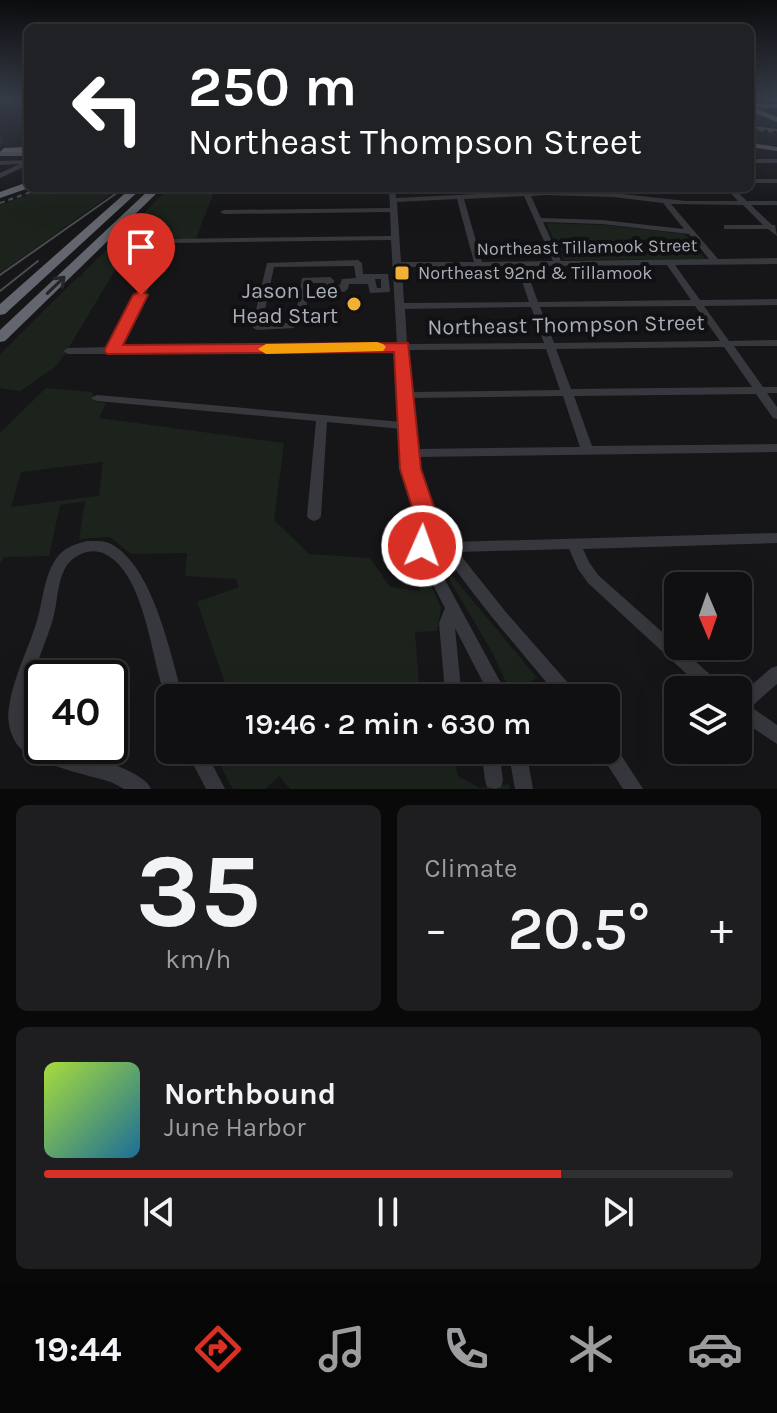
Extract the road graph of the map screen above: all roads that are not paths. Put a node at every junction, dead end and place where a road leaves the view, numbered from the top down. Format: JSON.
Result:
{"nodes":[{"id":1,"x":754,"y":145,"type":"edge"},
{"id":2,"x":777,"y":148,"type":"edge"},
{"id":3,"x":24,"y":152,"type":"edge"},
{"id":4,"x":1,"y":155,"type":"edge"},
{"id":5,"x":754,"y":161,"type":"edge"},
{"id":6,"x":777,"y":161,"type":"edge"},
{"id":7,"x":24,"y":162,"type":"edge"},
{"id":8,"x":24,"y":165,"type":"edge"},
{"id":9,"x":0,"y":176,"type":"edge"},
{"id":10,"x":754,"y":181,"type":"edge"},
{"id":11,"x":777,"y":181,"type":"edge"},
{"id":12,"x":24,"y":185,"type":"edge"},
{"id":13,"x":133,"y":192,"type":"edge"},
{"id":14,"x":155,"y":192,"type":"edge"},
{"id":15,"x":392,"y":192,"type":"edge"},
{"id":16,"x":506,"y":192,"type":"edge"},
{"id":17,"x":525,"y":192,"type":"edge"},
{"id":18,"x":562,"y":192,"type":"edge"},
{"id":19,"x":733,"y":192,"type":"edge"},
{"id":20,"x":0,"y":193,"type":"edge"},
{"id":21,"x":460,"y":197,"type":"junction"},
{"id":22,"x":392,"y":200,"type":"junction"},
{"id":23,"x":665,"y":201,"type":"junction"},
{"id":24,"x":745,"y":203,"type":"junction"},
{"id":25,"x":777,"y":203,"type":"edge"},
{"id":26,"x":392,"y":210,"type":"junction"},
{"id":27,"x":224,"y":212,"type":"dead end"},
{"id":28,"x":538,"y":220,"type":"junction"},
{"id":29,"x":727,"y":227,"type":"dead end"},
{"id":30,"x":773,"y":227,"type":"edge"},
{"id":31,"x":690,"y":232,"type":"junction"},
{"id":32,"x":777,"y":234,"type":"edge"},
{"id":33,"x":395,"y":238,"type":"junction"},
{"id":34,"x":171,"y":241,"type":"dead end"},
{"id":35,"x":777,"y":261,"type":"edge"},
{"id":36,"x":669,"y":262,"type":"junction"},
{"id":37,"x":716,"y":262,"type":"junction"},
{"id":38,"x":558,"y":263,"type":"junction"},
{"id":39,"x":520,"y":264,"type":"junction"},
{"id":40,"x":396,"y":265,"type":"junction"},
{"id":41,"x":479,"y":265,"type":"junction"},
{"id":42,"x":155,"y":267,"type":"dead end"},
{"id":43,"x":777,"y":302,"type":"edge"},
{"id":44,"x":698,"y":303,"type":"junction"},
{"id":45,"x":535,"y":305,"type":"junction"},
{"id":46,"x":399,"y":306,"type":"junction"},
{"id":47,"x":0,"y":311,"type":"edge"},
{"id":48,"x":257,"y":327,"type":"joint"},
{"id":49,"x":0,"y":338,"type":"edge"},
{"id":50,"x":727,"y":343,"type":"junction"},
{"id":51,"x":777,"y":343,"type":"edge"},
{"id":52,"x":549,"y":345,"type":"junction"},
{"id":53,"x":402,"y":347,"type":"junction"},
{"id":54,"x":68,"y":351,"type":"dead end"},
{"id":55,"x":113,"y":351,"type":"junction"},
{"id":56,"x":760,"y":390,"type":"junction"},
{"id":57,"x":777,"y":390,"type":"edge"},
{"id":58,"x":567,"y":393,"type":"junction"},
{"id":59,"x":405,"y":395,"type":"junction"},
{"id":60,"x":97,"y":398,"type":"dead end"},
{"id":61,"x":777,"y":415,"type":"edge"},
{"id":62,"x":322,"y":417,"type":"junction"},
{"id":63,"x":407,"y":426,"type":"junction"},
{"id":64,"x":777,"y":448,"type":"edge"},
{"id":65,"x":588,"y":451,"type":"junction"},
{"id":66,"x":409,"y":453,"type":"junction"},
{"id":67,"x":425,"y":513,"type":"junction"},
{"id":68,"x":314,"y":516,"type":"dead end"},
{"id":69,"x":777,"y":538,"type":"edge"},
{"id":70,"x":574,"y":544,"type":"junction"},
{"id":71,"x":447,"y":547,"type":"junction"},
{"id":72,"x":452,"y":608,"type":"junction"},
{"id":73,"x":777,"y":673,"type":"edge"},
{"id":74,"x":700,"y":676,"type":"edge"},
{"id":75,"x":170,"y":684,"type":"edge"},
{"id":76,"x":452,"y":684,"type":"edge"},
{"id":77,"x":493,"y":684,"type":"edge"},
{"id":78,"x":559,"y":684,"type":"edge"},
{"id":79,"x":752,"y":695,"type":"edge"},
{"id":80,"x":752,"y":718,"type":"edge"},
{"id":81,"x":777,"y":735,"type":"edge"},
{"id":82,"x":203,"y":764,"type":"edge"},
{"id":83,"x":492,"y":764,"type":"edge"},
{"id":84,"x":520,"y":764,"type":"edge"},
{"id":85,"x":617,"y":764,"type":"edge"},
{"id":86,"x":494,"y":780,"type":"dead end"},
{"id":87,"x":142,"y":789,"type":"edge"},
{"id":88,"x":216,"y":789,"type":"edge"},
{"id":89,"x":524,"y":789,"type":"edge"},
{"id":90,"x":634,"y":789,"type":"edge"}],
"edges":[{"from":1,"to":2,"type":"main road"},
{"from":3,"to":4,"type":"highway"},
{"from":4,"to":7,"type":"street"},
{"from":5,"to":6,"type":"street"},
{"from":8,"to":9,"type":"street"},
{"from":10,"to":11,"type":"street"},
{"from":12,"to":20,"type":"highway"},
{"from":13,"to":47,"type":"highway"},
{"from":49,"to":14,"type":"highway","one_way":true},
{"from":15,"to":22,"type":"street"},
{"from":16,"to":21,"type":"street"},
{"from":17,"to":28,"type":"street"},
{"from":18,"to":23,"type":"street"},
{"from":19,"to":24,"type":"street"},
{"from":21,"to":22,"type":"street"},
{"from":21,"to":41,"type":"street"},
{"from":22,"to":26,"type":"street"},
{"from":23,"to":24,"type":"street"},
{"from":23,"to":31,"type":"street"},
{"from":24,"to":25,"type":"street"},
{"from":24,"to":30,"type":"street"},
{"from":26,"to":27,"type":"street"},
{"from":26,"to":33,"type":"street"},
{"from":28,"to":31,"type":"street"},
{"from":28,"to":38,"type":"street"},
{"from":29,"to":30,"type":"street"},
{"from":30,"to":32,"type":"street"},
{"from":31,"to":37,"type":"street"},
{"from":33,"to":34,"type":"street"},
{"from":33,"to":40,"type":"street"},
{"from":35,"to":37,"type":"street","name":"Northeast Tillamook Street"},
{"from":36,"to":37,"type":"street","name":"Northeast Tillamook Street"},
{"from":36,"to":38,"type":"street","name":"Northeast Tillamook Street"},
{"from":36,"to":44,"type":"street"},
{"from":38,"to":39,"type":"street","name":"Northeast Tillamook Street"},
{"from":39,"to":41,"type":"street","name":"Northeast Tillamook Street"},
{"from":39,"to":45,"type":"street"},
{"from":40,"to":41,"type":"street","name":"Northeast Tillamook Street"},
{"from":40,"to":46,"type":"street"},
{"from":42,"to":55,"type":"street"},
{"from":43,"to":44,"type":"street"},
{"from":44,"to":45,"type":"street"},
{"from":44,"to":50,"type":"street"},
{"from":45,"to":46,"type":"street"},
{"from":45,"to":52,"type":"street"},
{"from":46,"to":53,"type":"street"},
{"from":48,"to":48,"type":"street"},
{"from":50,"to":51,"type":"street","name":"Northeast Thompson Street"},
{"from":50,"to":52,"type":"street","name":"Northeast Thompson Street"},
{"from":50,"to":56,"type":"street"},
{"from":52,"to":53,"type":"street","name":"Northeast Thompson Street"},
{"from":52,"to":58,"type":"street"},
{"from":53,"to":55,"type":"street","name":"Northeast Thompson Street"},
{"from":53,"to":59,"type":"street"},
{"from":54,"to":55,"type":"street","name":"Northeast Thompson Street"},
{"from":56,"to":57,"type":"street"},
{"from":56,"to":58,"type":"street"},
{"from":56,"to":61,"type":"street"},
{"from":58,"to":59,"type":"street"},
{"from":58,"to":65,"type":"street"},
{"from":59,"to":63,"type":"street"},
{"from":60,"to":62,"type":"street"},
{"from":62,"to":63,"type":"street"},
{"from":62,"to":68,"type":"street"},
{"from":63,"to":66,"type":"street"},
{"from":64,"to":65,"type":"street"},
{"from":65,"to":66,"type":"street"},
{"from":66,"to":67,"type":"street"},
{"from":67,"to":71,"type":"street"},
{"from":67,"to":72,"type":"street"},
{"from":69,"to":70,"type":"street"},
{"from":70,"to":71,"type":"street"},
{"from":70,"to":74,"type":"street"},
{"from":71,"to":78,"type":"street"},
{"from":72,"to":76,"type":"street"},
{"from":72,"to":77,"type":"street"},
{"from":73,"to":79,"type":"street"},
{"from":75,"to":87,"type":"street"},
{"from":80,"to":81,"type":"street"},
{"from":82,"to":88,"type":"street"},
{"from":83,"to":86,"type":"street"},
{"from":84,"to":89,"type":"street"},
{"from":85,"to":90,"type":"street"}]}
